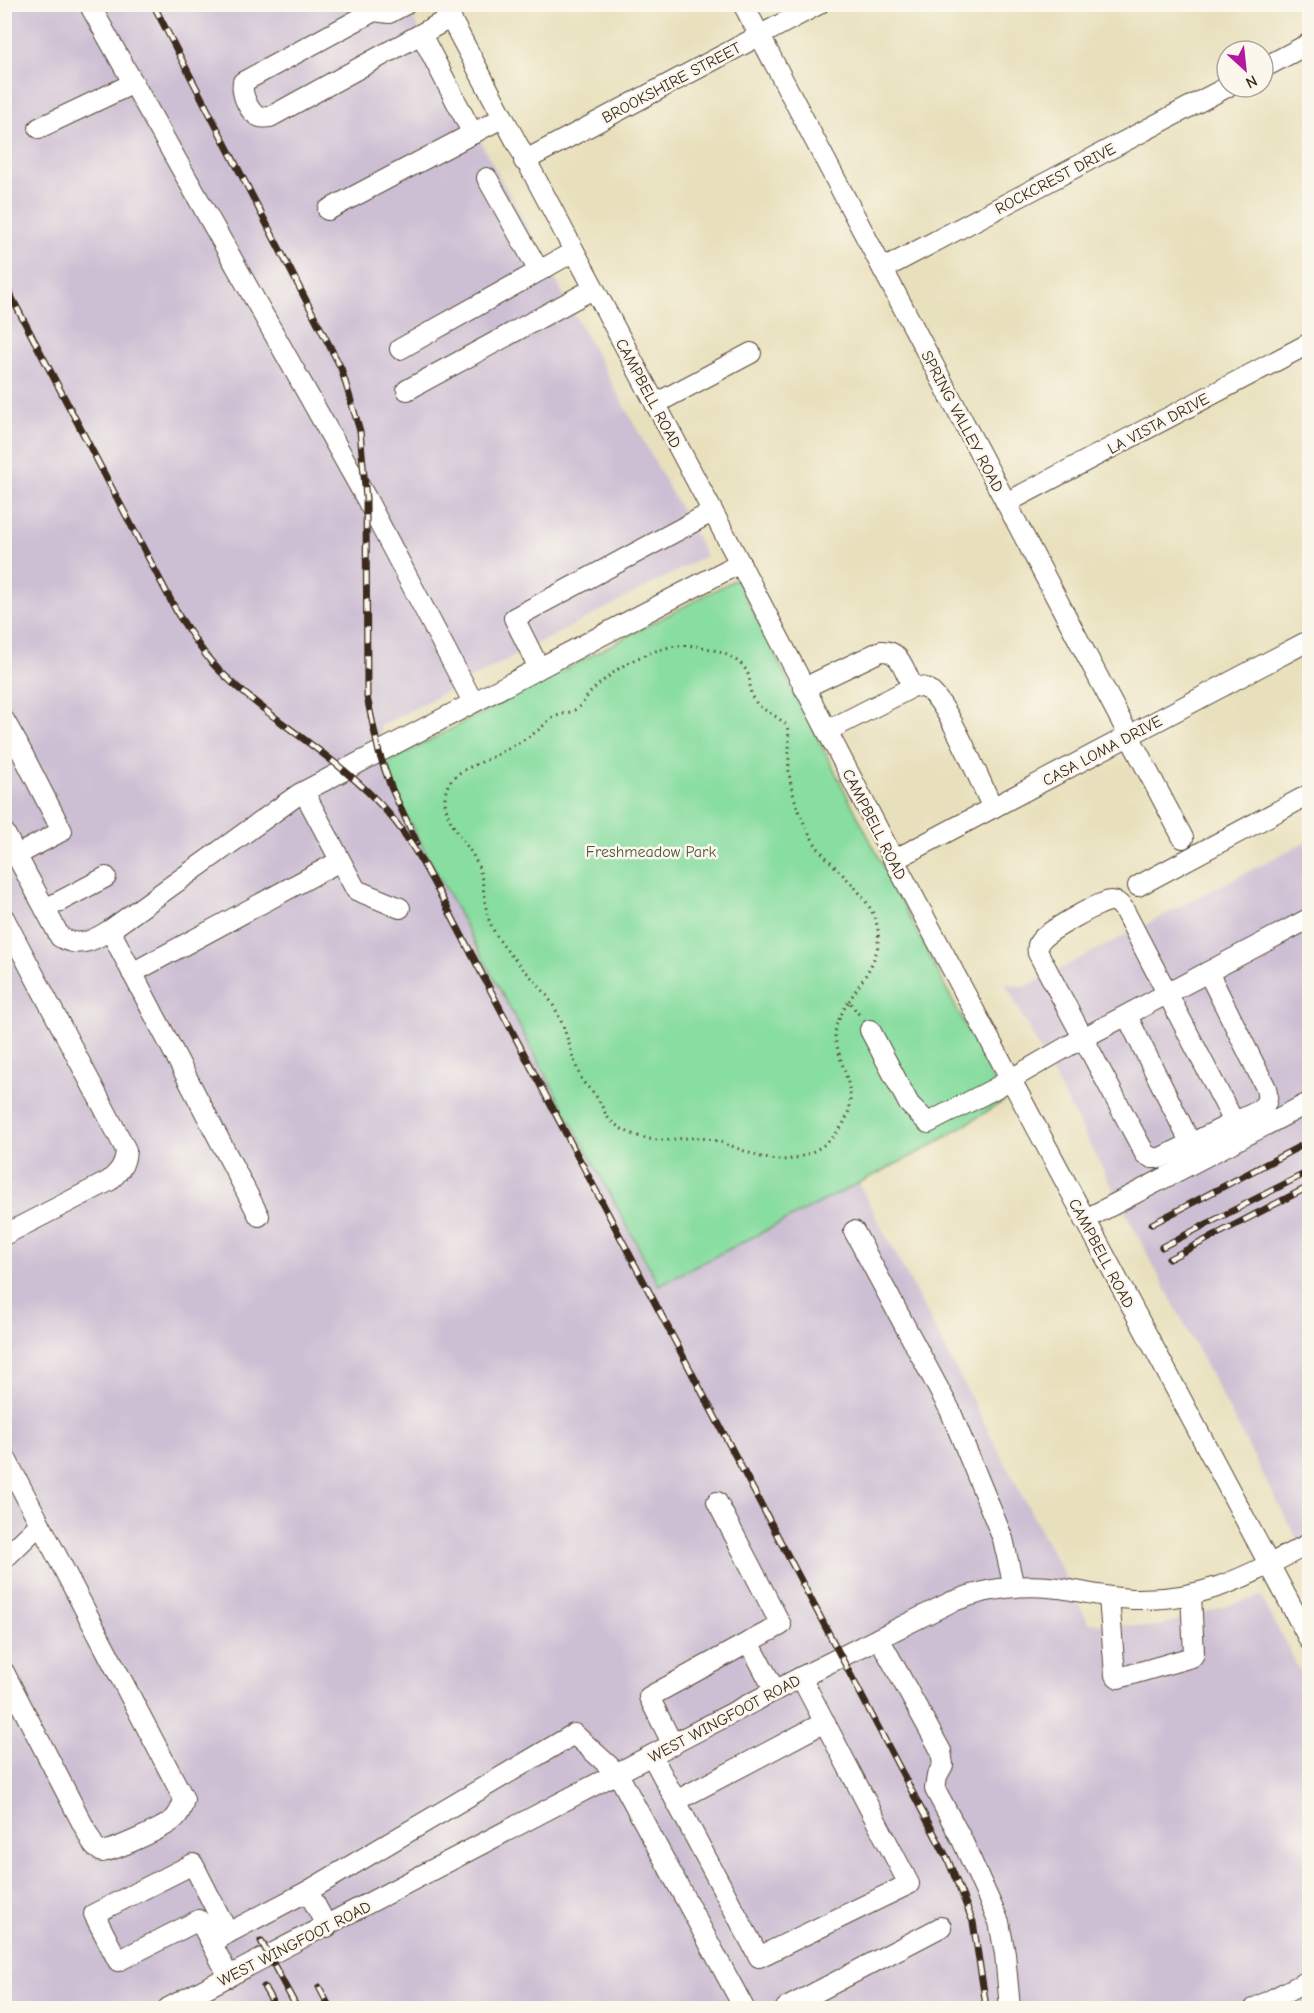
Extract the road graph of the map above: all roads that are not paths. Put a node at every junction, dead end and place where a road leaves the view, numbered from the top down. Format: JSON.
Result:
{"nodes":[{"id":1,"x":89,"y":4,"type":"edge"},
{"id":2,"x":406,"y":4,"type":"edge"},
{"id":3,"x":743,"y":4,"type":"edge"},
{"id":4,"x":819,"y":4,"type":"edge"},
{"id":5,"x":446,"y":11,"type":"edge"},
{"id":6,"x":421,"y":34,"type":"junction"},
{"id":7,"x":759,"y":35,"type":"junction"},
{"id":8,"x":1310,"y":43,"type":"edge"},
{"id":9,"x":1275,"y":62,"type":"edge"},
{"id":10,"x":134,"y":83,"type":"junction"},
{"id":11,"x":1215,"y":93,"type":"edge"},
{"id":12,"x":502,"y":118,"type":"junction"},
{"id":13,"x":39,"y":128,"type":"dead end"},
{"id":14,"x":473,"y":134,"type":"junction"},
{"id":15,"x":524,"y":161,"type":"junction"},
{"id":16,"x":488,"y":178,"type":"dead end"},
{"id":17,"x":328,"y":210,"type":"dead end"},
{"id":18,"x":573,"y":252,"type":"junction"},
{"id":19,"x":883,"y":269,"type":"junction"},
{"id":20,"x":539,"y":271,"type":"junction"},
{"id":21,"x":593,"y":289,"type":"junction"},
{"id":22,"x":1310,"y":343,"type":"edge"},
{"id":23,"x":400,"y":349,"type":"dead end"},
{"id":24,"x":751,"y":353,"type":"dead end"},
{"id":25,"x":407,"y":390,"type":"dead end"},
{"id":26,"x":655,"y":404,"type":"junction"},
{"id":27,"x":1006,"y":503,"type":"junction"},
{"id":28,"x":712,"y":512,"type":"junction"},
{"id":29,"x":740,"y":562,"type":"junction"},
{"id":30,"x":1310,"y":640,"type":"edge"},
{"id":31,"x":538,"y":668,"type":"junction"},
{"id":32,"x":909,"y":686,"type":"junction"},
{"id":33,"x":804,"y":688,"type":"junction"},
{"id":34,"x":473,"y":702,"type":"junction"},
{"id":35,"x":4,"y":720,"type":"edge"},
{"id":36,"x":827,"y":731,"type":"junction"},
{"id":37,"x":1129,"y":736,"type":"junction"},
{"id":38,"x":10,"y":746,"type":"edge"},
{"id":39,"x":304,"y":792,"type":"junction"},
{"id":40,"x":1310,"y":794,"type":"edge"},
{"id":41,"x":993,"y":808,"type":"junction"},
{"id":42,"x":4,"y":832,"type":"edge"},
{"id":43,"x":1183,"y":838,"type":"dead end"},
{"id":44,"x":17,"y":855,"type":"junction"},
{"id":45,"x":894,"y":860,"type":"junction"},
{"id":46,"x":340,"y":861,"type":"junction"},
{"id":47,"x":106,"y":877,"type":"dead end"},
{"id":48,"x":1138,"y":886,"type":"dead end"},
{"id":49,"x":400,"y":908,"type":"dead end"},
{"id":50,"x":45,"y":909,"type":"junction"},
{"id":51,"x":4,"y":918,"type":"edge"},
{"id":52,"x":1310,"y":918,"type":"edge"},
{"id":53,"x":110,"y":930,"type":"junction"},
{"id":54,"x":1208,"y":972,"type":"junction"},
{"id":55,"x":132,"y":973,"type":"junction"},
{"id":56,"x":1168,"y":994,"type":"junction"},
{"id":57,"x":1127,"y":1016,"type":"junction"},
{"id":58,"x":870,"y":1029,"type":"road end"},
{"id":59,"x":1084,"y":1037,"type":"junction"},
{"id":60,"x":1010,"y":1080,"type":"junction"},
{"id":61,"x":1310,"y":1102,"type":"edge"},
{"id":62,"x":1233,"y":1122,"type":"junction"},
{"id":63,"x":1191,"y":1144,"type":"junction"},
{"id":64,"x":259,"y":1216,"type":"dead end"},
{"id":65,"x":1084,"y":1220,"type":"junction"},
{"id":66,"x":854,"y":1231,"type":"dead end"},
{"id":67,"x":4,"y":1235,"type":"edge"},
{"id":68,"x":4,"y":1455,"type":"edge"},
{"id":69,"x":717,"y":1502,"type":"dead end"},
{"id":70,"x":40,"y":1524,"type":"junction"},
{"id":71,"x":1310,"y":1543,"type":"edge"},
{"id":72,"x":4,"y":1559,"type":"edge"},
{"id":73,"x":1268,"y":1565,"type":"junction"},
{"id":74,"x":1014,"y":1587,"type":"junction"},
{"id":75,"x":1191,"y":1595,"type":"junction"},
{"id":76,"x":1109,"y":1597,"type":"junction"},
{"id":77,"x":879,"y":1638,"type":"junction"},
{"id":78,"x":1310,"y":1641,"type":"edge"},
{"id":79,"x":749,"y":1642,"type":"junction"},
{"id":80,"x":4,"y":1672,"type":"edge"},
{"id":81,"x":801,"y":1677,"type":"junction"},
{"id":82,"x":775,"y":1691,"type":"junction"},
{"id":83,"x":825,"y":1722,"type":"junction"},
{"id":84,"x":673,"y":1745,"type":"junction"},
{"id":85,"x":652,"y":1756,"type":"junction"},
{"id":86,"x":618,"y":1774,"type":"junction"},
{"id":87,"x":676,"y":1801,"type":"junction"},
{"id":88,"x":308,"y":1891,"type":"junction"},
{"id":89,"x":217,"y":1911,"type":"junction"},
{"id":90,"x":199,"y":1920,"type":"junction"},
{"id":91,"x":327,"y":1926,"type":"junction"},
{"id":92,"x":941,"y":1927,"type":"dead end"},
{"id":93,"x":219,"y":1937,"type":"junction"},
{"id":94,"x":230,"y":1977,"type":"junction"},
{"id":95,"x":1310,"y":1980,"type":"edge"},
{"id":96,"x":168,"y":2008,"type":"edge"},
{"id":97,"x":744,"y":2008,"type":"edge"},
{"id":98,"x":786,"y":2008,"type":"edge"},
{"id":99,"x":1010,"y":2008,"type":"edge"},
{"id":100,"x":1255,"y":2008,"type":"edge"}],
"edges":[{"from":1,"to":10,"type":"street"},
{"from":2,"to":6,"type":"street"},
{"from":3,"to":7,"type":"street","name":"SPRING VALLEY ROAD"},
{"from":4,"to":7,"type":"street","name":"BROOKSHIRE STREET"},
{"from":5,"to":6,"type":"street"},
{"from":5,"to":12,"type":"street","name":"CAMPBELL ROAD"},
{"from":6,"to":14,"type":"street"},
{"from":7,"to":15,"type":"street","name":"BROOKSHIRE STREET"},
{"from":7,"to":19,"type":"street","name":"SPRING VALLEY ROAD"},
{"from":8,"to":9,"type":"street"},
{"from":10,"to":13,"type":"street"},
{"from":10,"to":34,"type":"street"},
{"from":11,"to":19,"type":"street","name":"ROCKCREST DRIVE"},
{"from":12,"to":14,"type":"street"},
{"from":12,"to":15,"type":"street","name":"CAMPBELL ROAD"},
{"from":14,"to":17,"type":"street"},
{"from":15,"to":18,"type":"street","name":"CAMPBELL ROAD"},
{"from":16,"to":20,"type":"street"},
{"from":18,"to":20,"type":"street"},
{"from":18,"to":21,"type":"street","name":"CAMPBELL ROAD"},
{"from":19,"to":27,"type":"street","name":"SPRING VALLEY ROAD"},
{"from":20,"to":23,"type":"street"},
{"from":21,"to":25,"type":"street"},
{"from":21,"to":26,"type":"street","name":"CAMPBELL ROAD"},
{"from":22,"to":27,"type":"street","name":"LA VISTA DRIVE"},
{"from":24,"to":26,"type":"street"},
{"from":26,"to":28,"type":"street","name":"CAMPBELL ROAD"},
{"from":27,"to":37,"type":"street","name":"SPRING VALLEY ROAD"},
{"from":28,"to":29,"type":"street","name":"CAMPBELL ROAD"},
{"from":28,"to":31,"type":"street"},
{"from":29,"to":31,"type":"street"},
{"from":29,"to":33,"type":"street","name":"CAMPBELL ROAD"},
{"from":30,"to":37,"type":"street","name":"CASA LOMA DRIVE"},
{"from":31,"to":34,"type":"street"},
{"from":32,"to":33,"type":"street"},
{"from":32,"to":36,"type":"street"},
{"from":32,"to":41,"type":"street"},
{"from":33,"to":36,"type":"street","name":"CAMPBELL ROAD"},
{"from":34,"to":39,"type":"street"},
{"from":35,"to":38,"type":"street"},
{"from":36,"to":45,"type":"street","name":"CAMPBELL ROAD"},
{"from":37,"to":41,"type":"street","name":"CASA LOMA DRIVE"},
{"from":37,"to":43,"type":"street","name":"SPRING VALLEY ROAD"},
{"from":38,"to":44,"type":"street"},
{"from":39,"to":46,"type":"street"},
{"from":39,"to":53,"type":"street"},
{"from":40,"to":48,"type":"street"},
{"from":41,"to":45,"type":"street","name":"CASA LOMA DRIVE"},
{"from":42,"to":44,"type":"street"},
{"from":44,"to":50,"type":"street"},
{"from":45,"to":60,"type":"street","name":"CAMPBELL ROAD"},
{"from":46,"to":49,"type":"street"},
{"from":46,"to":55,"type":"street"},
{"from":47,"to":50,"type":"street"},
{"from":50,"to":53,"type":"street"},
{"from":51,"to":67,"type":"street"},
{"from":52,"to":54,"type":"street"},
{"from":53,"to":55,"type":"street"},
{"from":54,"to":56,"type":"street"},
{"from":54,"to":62,"type":"street"},
{"from":55,"to":64,"type":"street"},
{"from":56,"to":57,"type":"street"},
{"from":56,"to":59,"type":"street"},
{"from":56,"to":62,"type":"street"},
{"from":57,"to":59,"type":"street"},
{"from":57,"to":63,"type":"street"},
{"from":58,"to":60,"type":"street"},
{"from":59,"to":60,"type":"street"},
{"from":59,"to":63,"type":"street"},
{"from":60,"to":65,"type":"street","name":"CAMPBELL ROAD"},
{"from":61,"to":65,"type":"street"},
{"from":62,"to":63,"type":"street"},
{"from":65,"to":73,"type":"street","name":"CAMPBELL ROAD"},
{"from":66,"to":74,"type":"street"},
{"from":68,"to":70,"type":"street"},
{"from":69,"to":79,"type":"street"},
{"from":70,"to":72,"type":"street"},
{"from":70,"to":80,"type":"street"},
{"from":71,"to":73,"type":"street","name":"WEST WINGFOOT ROAD"},
{"from":73,"to":75,"type":"street","name":"WEST WINGFOOT ROAD"},
{"from":73,"to":78,"type":"street","name":"CAMPBELL ROAD"},
{"from":74,"to":76,"type":"street","name":"WEST WINGFOOT ROAD"},
{"from":74,"to":77,"type":"street","name":"WEST WINGFOOT ROAD"},
{"from":75,"to":76,"type":"street","name":"WEST WINGFOOT ROAD"},
{"from":75,"to":76,"type":"street"},
{"from":77,"to":81,"type":"street","name":"WEST WINGFOOT ROAD"},
{"from":77,"to":99,"type":"street"},
{"from":79,"to":82,"type":"street"},
{"from":79,"to":84,"type":"street"},
{"from":81,"to":82,"type":"street","name":"WEST WINGFOOT ROAD"},
{"from":81,"to":83,"type":"street"},
{"from":82,"to":84,"type":"street","name":"WEST WINGFOOT ROAD"},
{"from":83,"to":87,"type":"street"},
{"from":83,"to":87,"type":"street"},
{"from":84,"to":85,"type":"street","name":"WEST WINGFOOT ROAD"},
{"from":85,"to":86,"type":"street","name":"WEST WINGFOOT ROAD"},
{"from":85,"to":87,"type":"street"},
{"from":86,"to":88,"type":"street"},
{"from":86,"to":91,"type":"street","name":"WEST WINGFOOT ROAD"},
{"from":86,"to":97,"type":"street"},
{"from":88,"to":91,"type":"street"},
{"from":88,"to":93,"type":"street"},
{"from":89,"to":90,"type":"street"},
{"from":89,"to":90,"type":"street"},
{"from":89,"to":93,"type":"street"},
{"from":90,"to":93,"type":"street"},
{"from":91,"to":94,"type":"street","name":"WEST WINGFOOT ROAD"},
{"from":92,"to":98,"type":"street"},
{"from":93,"to":94,"type":"street"},
{"from":94,"to":96,"type":"street","name":"WEST WINGFOOT ROAD"},
{"from":95,"to":100,"type":"street"}]}
